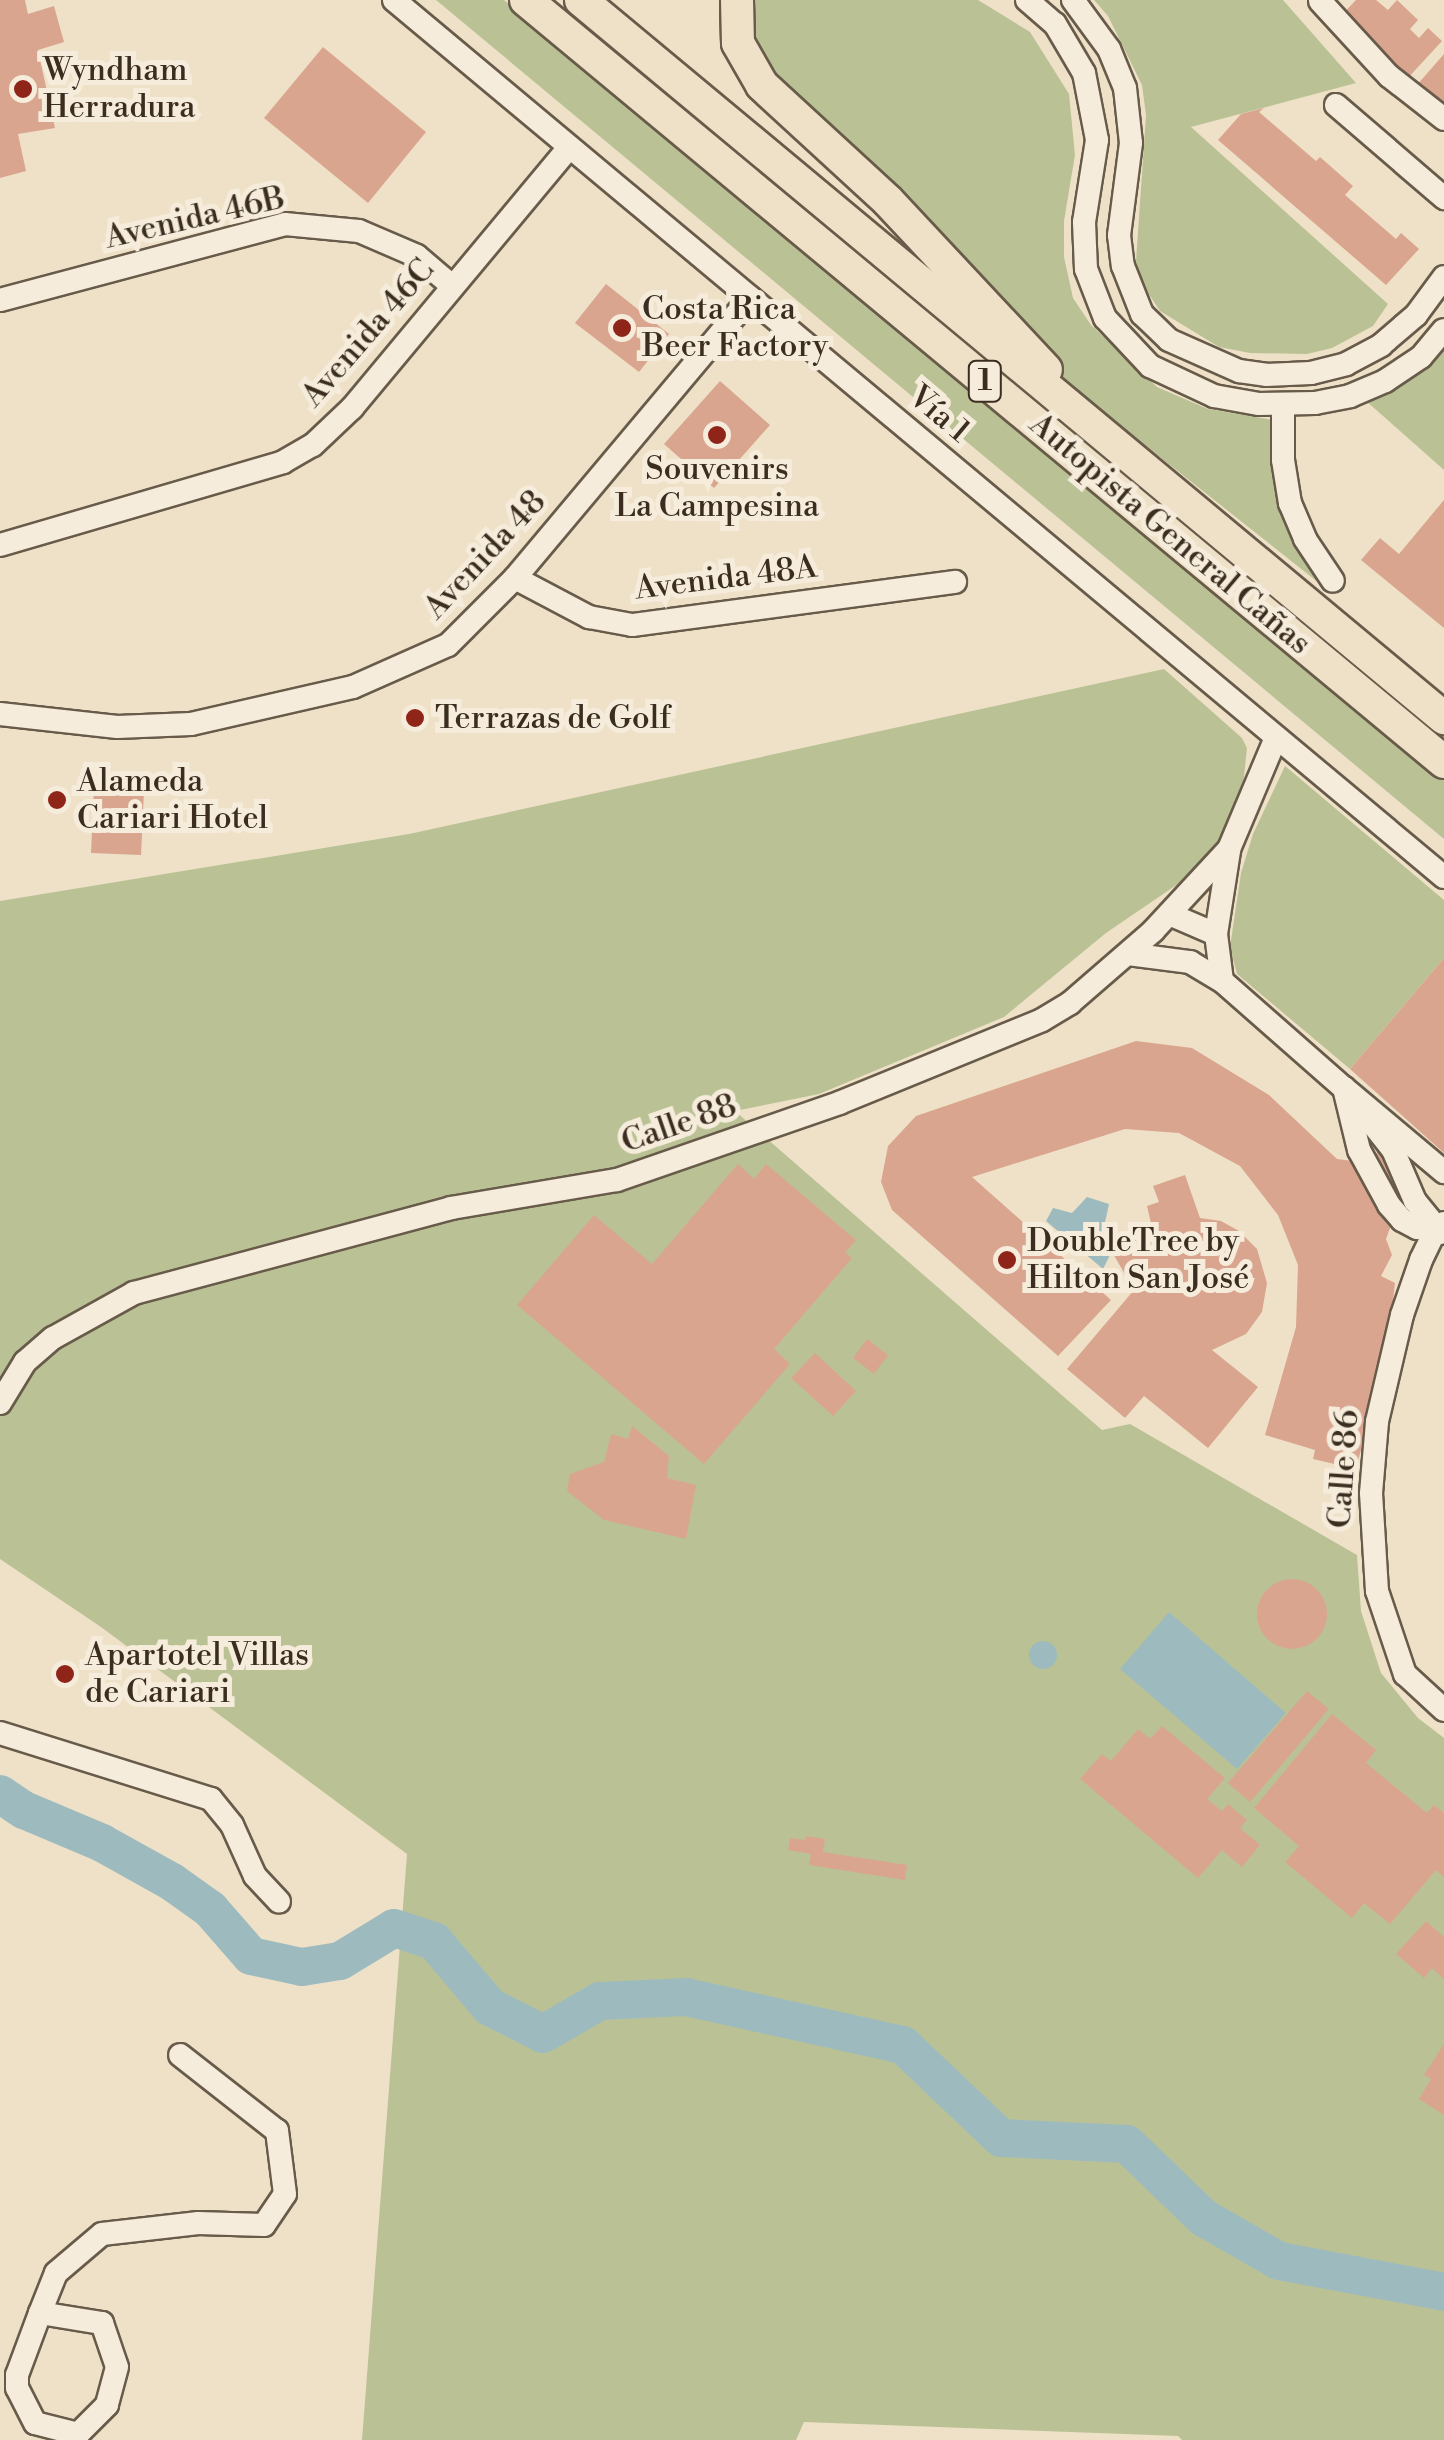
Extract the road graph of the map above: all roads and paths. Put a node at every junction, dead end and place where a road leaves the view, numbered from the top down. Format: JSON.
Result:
{"nodes":[{"id":1,"x":394,"y":0,"type":"edge"},
{"id":2,"x":526,"y":0,"type":"edge"},
{"id":3,"x":581,"y":0,"type":"edge"},
{"id":4,"x":737,"y":0,"type":"edge"},
{"id":5,"x":1027,"y":0,"type":"edge"},
{"id":6,"x":1320,"y":1,"type":"edge"},
{"id":7,"x":1075,"y":2,"type":"edge"},
{"id":8,"x":1055,"y":24,"type":"junction"},
{"id":9,"x":1336,"y":105,"type":"dead end"},
{"id":10,"x":1444,"y":119,"type":"edge"},
{"id":11,"x":568,"y":149,"type":"junction"},
{"id":12,"x":1444,"y":198,"type":"edge"},
{"id":13,"x":1444,"y":277,"type":"edge"},
{"id":14,"x":452,"y":286,"type":"junction"},
{"id":15,"x":750,"y":298,"type":"junction"},
{"id":16,"x":0,"y":300,"type":"edge"},
{"id":17,"x":1444,"y":330,"type":"edge"},
{"id":18,"x":1312,"y":373,"type":"junction"},
{"id":19,"x":1266,"y":375,"type":"junction"},
{"id":20,"x":1315,"y":403,"type":"junction"},
{"id":21,"x":1274,"y":404,"type":"junction"},
{"id":22,"x":1076,"y":415,"type":"junction"},
{"id":23,"x":0,"y":545,"type":"edge"},
{"id":24,"x":515,"y":578,"type":"junction"},
{"id":25,"x":1333,"y":581,"type":"dead end"},
{"id":26,"x":954,"y":582,"type":"dead end"},
{"id":27,"x":1,"y":712,"type":"edge"},
{"id":28,"x":1444,"y":718,"type":"edge"},
{"id":29,"x":1276,"y":738,"type":"junction"},
{"id":30,"x":1444,"y":762,"type":"edge"},
{"id":31,"x":1229,"y":849,"type":"junction"},
{"id":32,"x":1444,"y":877,"type":"edge"},
{"id":33,"x":1170,"y":914,"type":"junction"},
{"id":34,"x":1216,"y":934,"type":"junction"},
{"id":35,"x":1128,"y":954,"type":"junction"},
{"id":36,"x":1222,"y":981,"type":"junction"},
{"id":37,"x":1344,"y":1088,"type":"junction"},
{"id":38,"x":1444,"y":1172,"type":"edge"},
{"id":39,"x":1441,"y":1229,"type":"edge"},
{"id":40,"x":0,"y":1403,"type":"edge"},
{"id":41,"x":1444,"y":1710,"type":"edge"},
{"id":42,"x":0,"y":1733,"type":"edge"},
{"id":43,"x":279,"y":1902,"type":"dead end"},
{"id":44,"x":180,"y":2054,"type":"dead end"},
{"id":45,"x":40,"y":2313,"type":"junction"},
{"id":46,"x":8,"y":2387,"type":"edge"}],
"edges":[{"from":1,"to":11,"type":"street","name":"Vía 1"},
{"from":2,"to":30,"type":"highway","name":"Autopista General Cañas","number":"1"},
{"from":3,"to":22,"type":"highway","name":"Autopista General Cañas","number":"1"},
{"from":4,"to":22,"type":"highway"},
{"from":5,"to":8,"type":"street"},
{"from":6,"to":10,"type":"street"},
{"from":7,"to":8,"type":"street"},
{"from":7,"to":19,"type":"street"},
{"from":8,"to":21,"type":"street"},
{"from":9,"to":12,"type":"street"},
{"from":11,"to":14,"type":"street","name":"Avenida 46C"},
{"from":11,"to":15,"type":"street","name":"Vía 1"},
{"from":13,"to":18,"type":"street"},
{"from":14,"to":16,"type":"street","name":"Avenida 46B"},
{"from":14,"to":23,"type":"street","name":"Avenida 46C"},
{"from":15,"to":24,"type":"street","name":"Avenida 48"},
{"from":15,"to":29,"type":"street","name":"Vía 1"},
{"from":17,"to":20,"type":"street"},
{"from":18,"to":19,"type":"street"},
{"from":18,"to":20,"type":"street"},
{"from":19,"to":21,"type":"street"},
{"from":20,"to":21,"type":"street"},
{"from":21,"to":25,"type":"street"},
{"from":22,"to":28,"type":"highway","name":"Autopista General Cañas","number":"1"},
{"from":24,"to":26,"type":"street","name":"Avenida 48A"},
{"from":24,"to":27,"type":"street","name":"Avenida 48"},
{"from":29,"to":31,"type":"street","name":"Calle 88"},
{"from":29,"to":32,"type":"street","name":"Vía 1"},
{"from":31,"to":33,"type":"street","name":"Calle 88"},
{"from":31,"to":34,"type":"street"},
{"from":33,"to":34,"type":"street"},
{"from":33,"to":35,"type":"street","name":"Calle 88"},
{"from":34,"to":36,"type":"street"},
{"from":35,"to":36,"type":"street"},
{"from":35,"to":40,"type":"street","name":"Calle 88"},
{"from":36,"to":37,"type":"street"},
{"from":37,"to":38,"type":"street"},
{"from":37,"to":39,"type":"street"},
{"from":39,"to":41,"type":"street","name":"Calle 86"},
{"from":42,"to":43,"type":"street"},
{"from":44,"to":45,"type":"street"},
{"from":45,"to":46,"type":"street"},
{"from":45,"to":46,"type":"street"}]}
